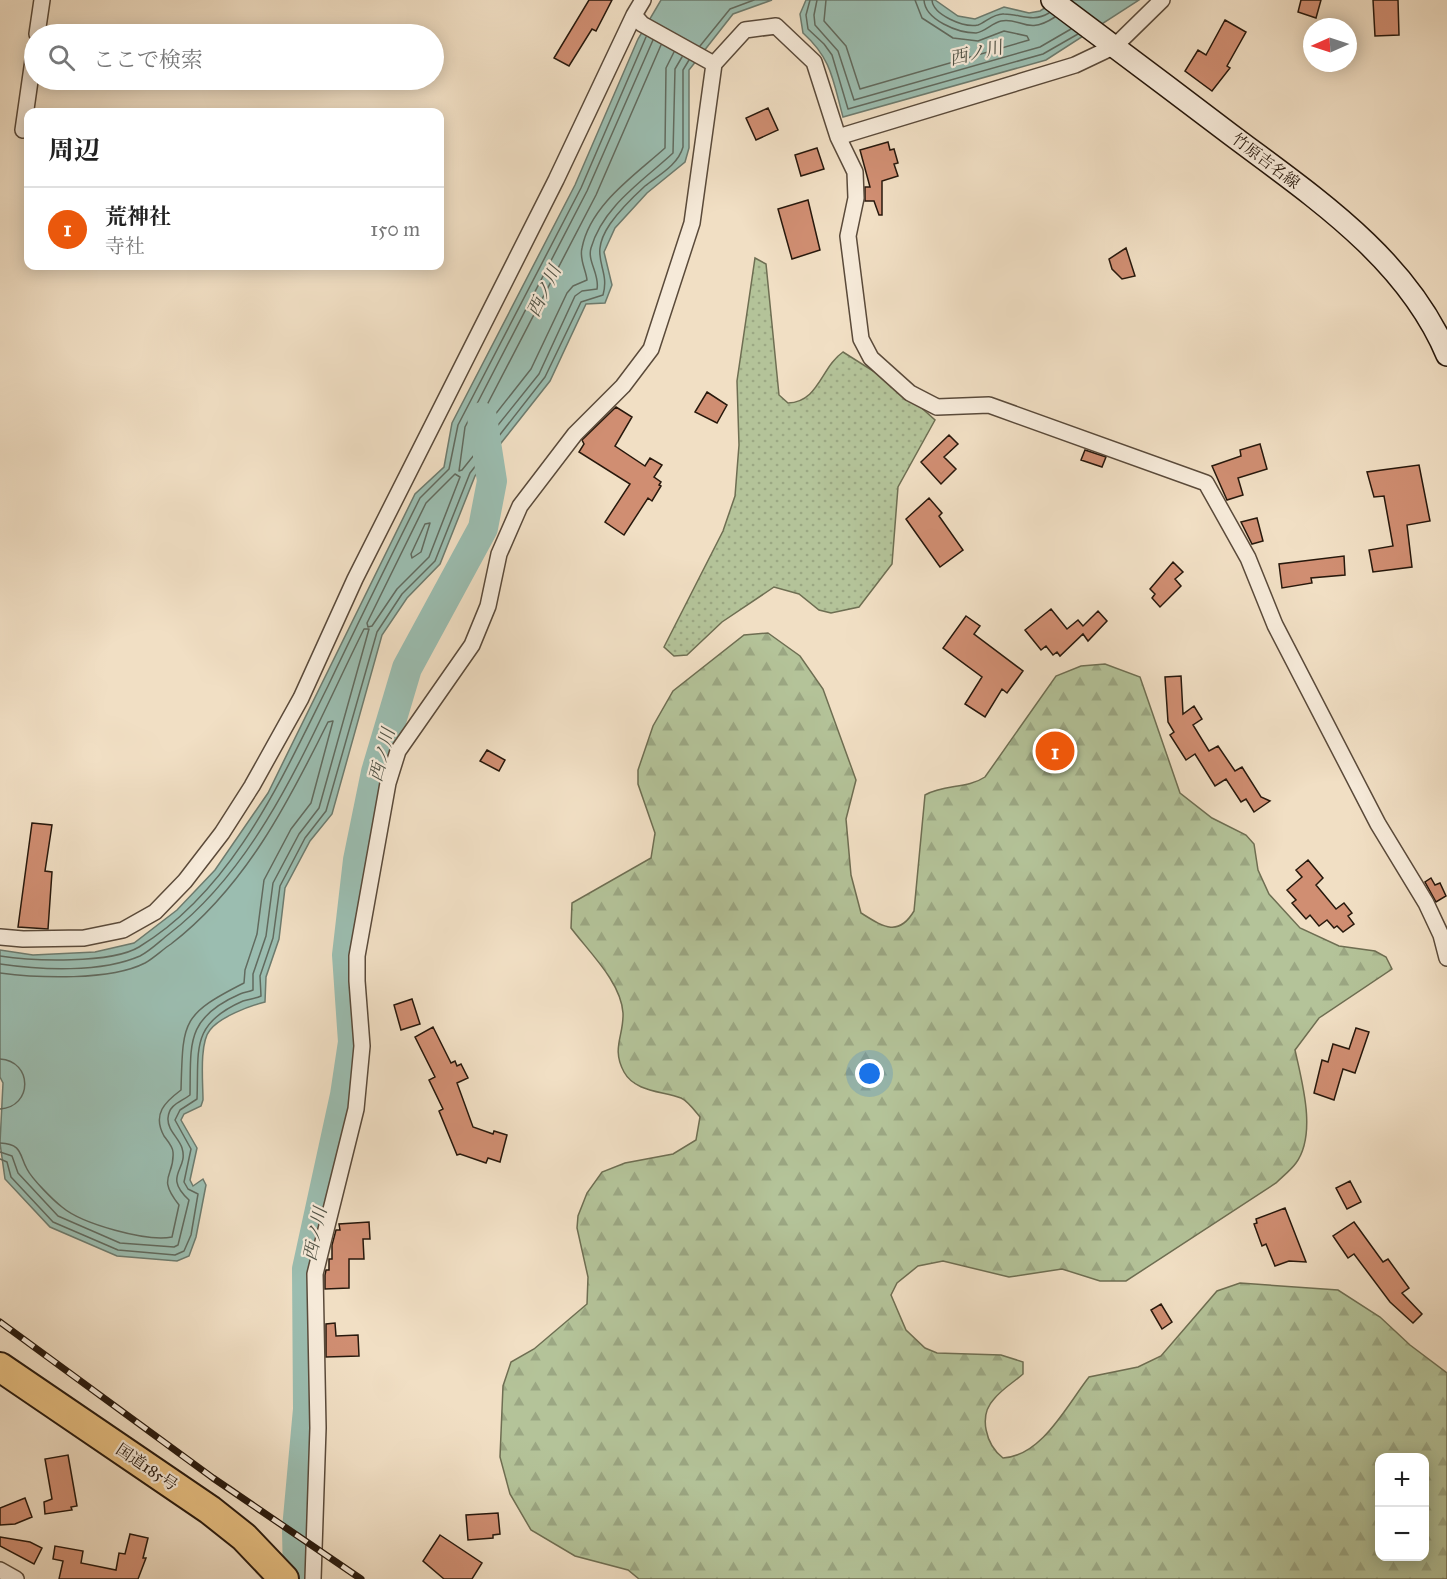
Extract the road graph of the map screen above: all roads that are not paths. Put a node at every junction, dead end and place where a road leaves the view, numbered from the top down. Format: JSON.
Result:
{"nodes":[{"id":1,"x":42,"y":0,"type":"edge"},
{"id":2,"x":643,"y":0,"type":"edge"},
{"id":3,"x":1052,"y":0,"type":"edge"},
{"id":4,"x":1162,"y":0,"type":"edge"},
{"id":5,"x":638,"y":19,"type":"junction"},
{"id":6,"x":38,"y":24,"type":"edge"},
{"id":7,"x":1110,"y":43,"type":"junction"},
{"id":8,"x":714,"y":64,"type":"junction"},
{"id":9,"x":29,"y":90,"type":"edge"},
{"id":10,"x":26,"y":108,"type":"edge"},
{"id":11,"x":24,"y":123,"type":"edge"},
{"id":12,"x":23,"y":130,"type":"dead end"},
{"id":13,"x":838,"y":137,"type":"junction"},
{"id":14,"x":1447,"y":355,"type":"edge"},
{"id":15,"x":0,"y":936,"type":"edge"},
{"id":16,"x":1447,"y":958,"type":"edge"},
{"id":17,"x":0,"y":1367,"type":"edge"},
{"id":18,"x":0,"y":1570,"type":"edge"},
{"id":19,"x":16,"y":1579,"type":"edge"},
{"id":20,"x":284,"y":1579,"type":"edge"},
{"id":21,"x":313,"y":1579,"type":"edge"}],
"edges":[{"from":1,"to":6,"type":"street"},
{"from":2,"to":5,"type":"street"},
{"from":3,"to":7,"type":"main road","name":"竹原吉名線"},
{"from":4,"to":7,"type":"street"},
{"from":5,"to":8,"type":"street"},
{"from":5,"to":15,"type":"street"},
{"from":7,"to":13,"type":"street"},
{"from":7,"to":14,"type":"main road","name":"竹原吉名線"},
{"from":8,"to":13,"type":"street"},
{"from":8,"to":21,"type":"street"},
{"from":9,"to":10,"type":"street"},
{"from":11,"to":12,"type":"street"},
{"from":13,"to":16,"type":"street"},
{"from":17,"to":20,"type":"highway","name":"国道185号"},
{"from":18,"to":19,"type":"street"}]}
